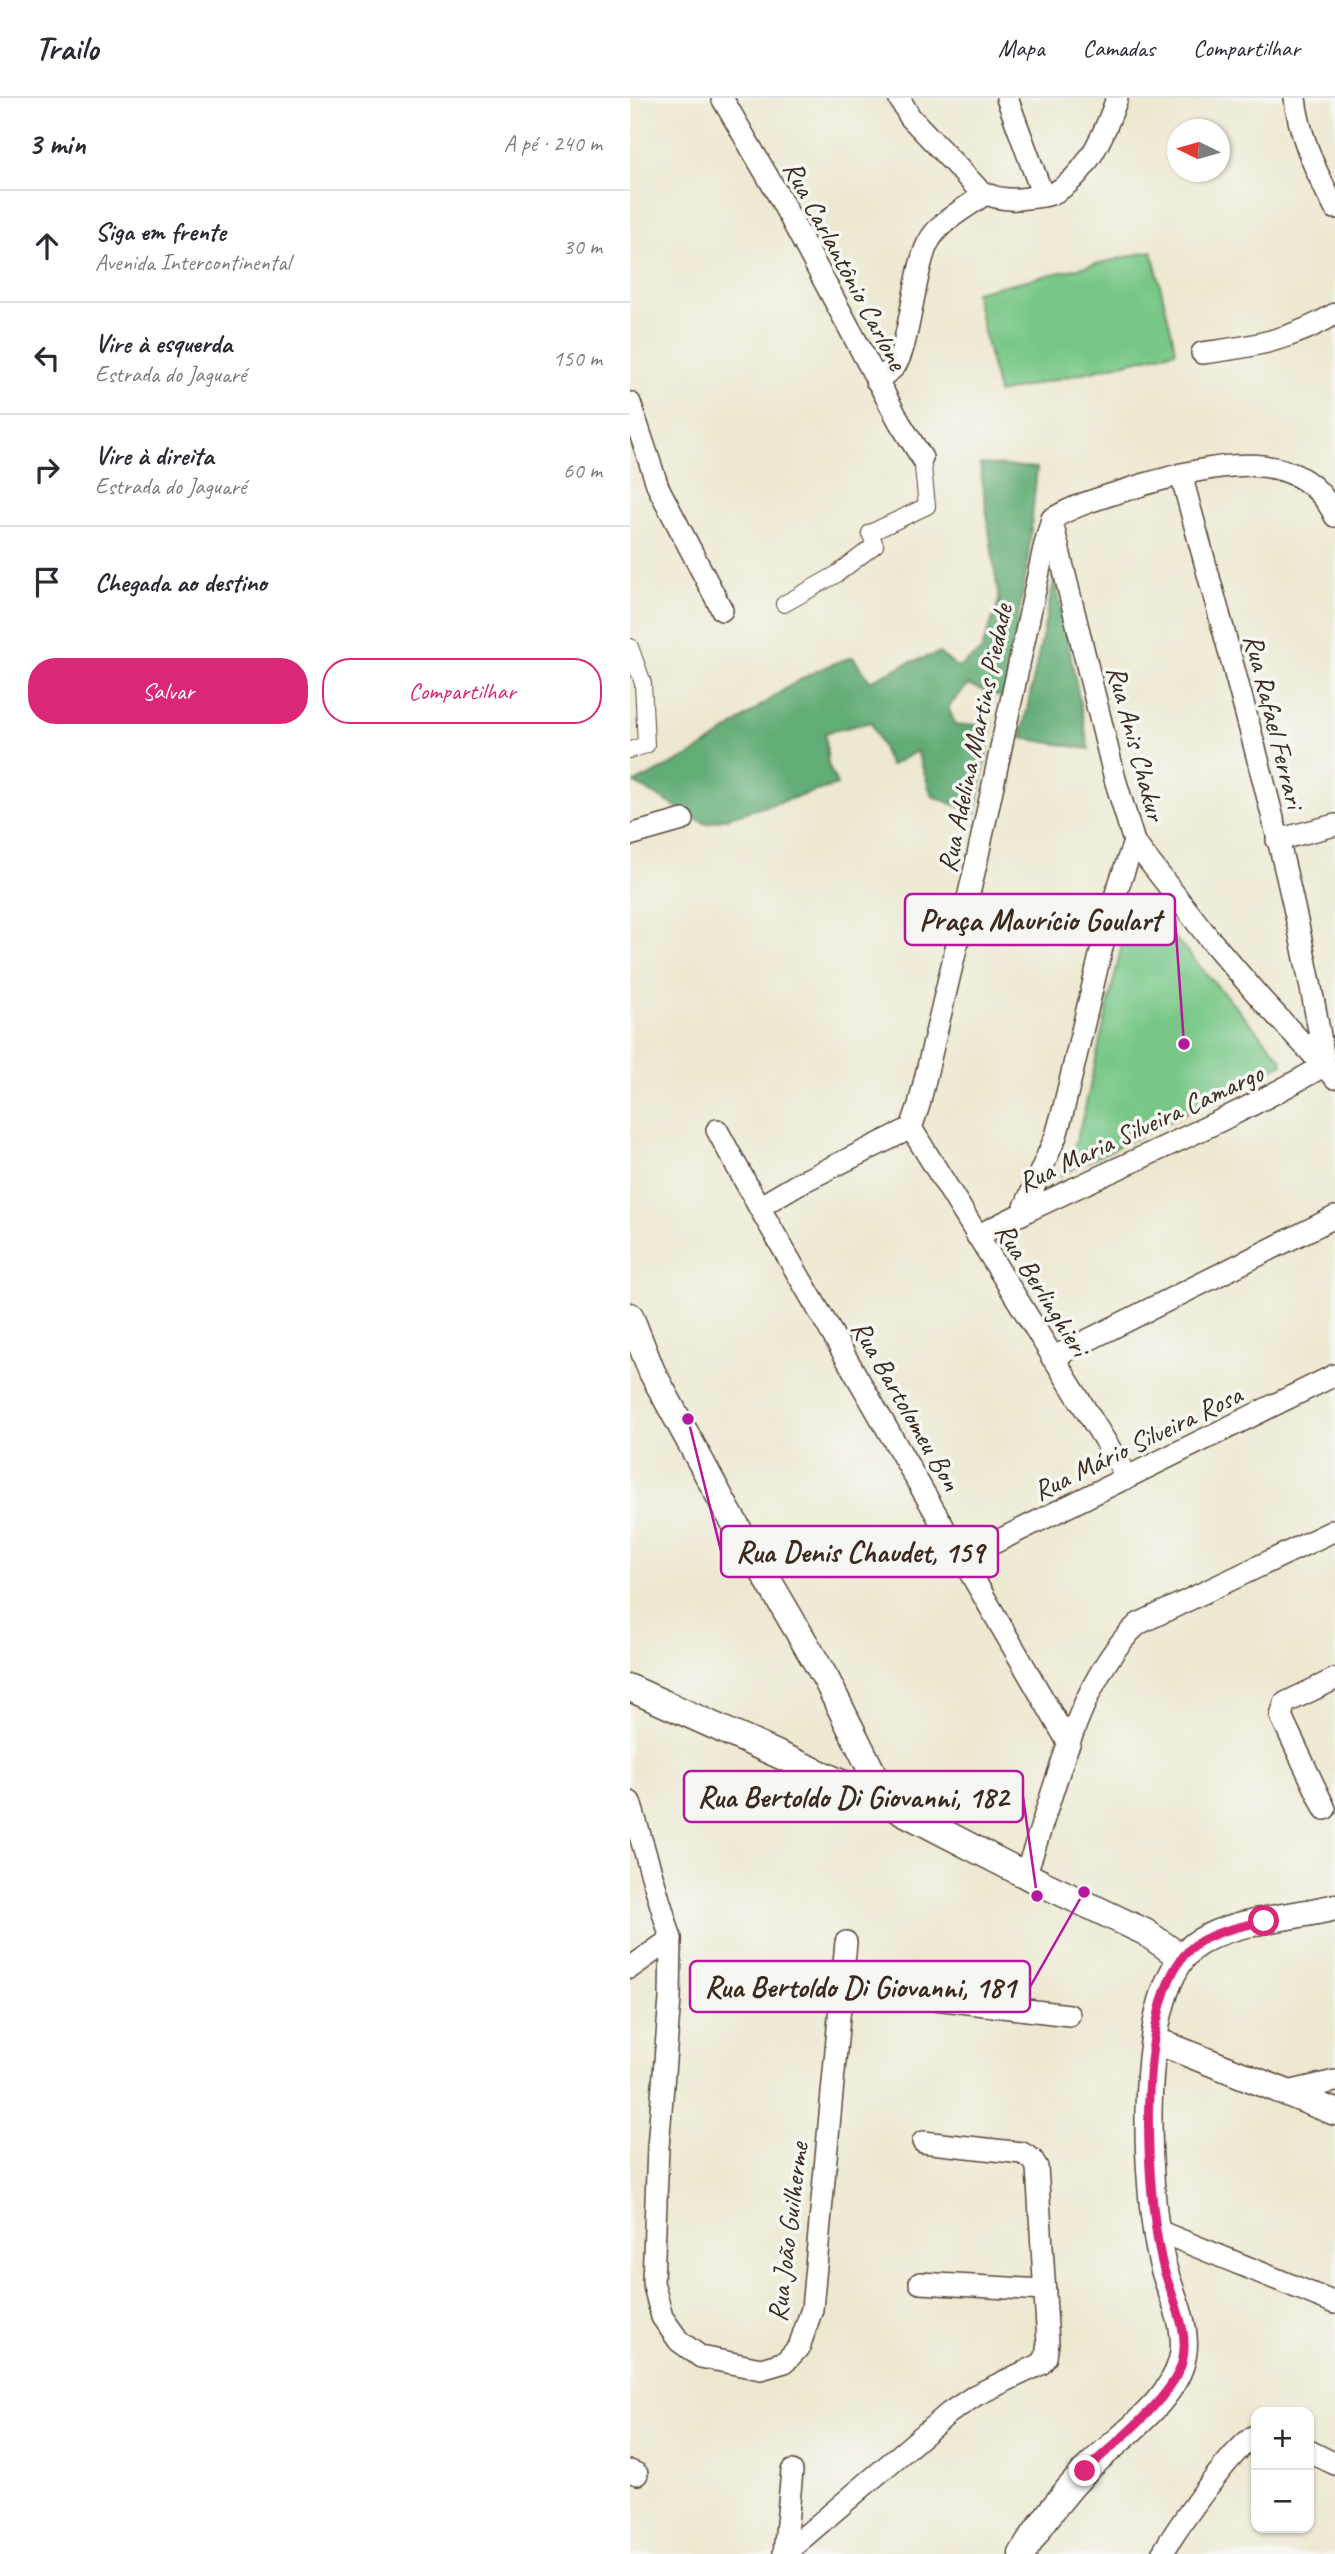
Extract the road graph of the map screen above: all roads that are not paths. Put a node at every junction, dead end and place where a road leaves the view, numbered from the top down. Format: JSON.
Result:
{"nodes":[{"id":1,"x":722,"y":98,"type":"edge"},
{"id":2,"x":898,"y":98,"type":"edge"},
{"id":3,"x":1007,"y":98,"type":"edge"},
{"id":4,"x":1117,"y":98,"type":"edge"},
{"id":5,"x":1278,"y":98,"type":"edge"},
{"id":6,"x":1296,"y":104,"type":"edge"},
{"id":7,"x":985,"y":194,"type":"junction"},
{"id":8,"x":1043,"y":196,"type":"junction"},
{"id":9,"x":1335,"y":208,"type":"edge"},
{"id":10,"x":1335,"y":314,"type":"edge"},
{"id":11,"x":1202,"y":353,"type":"dead end"},
{"id":12,"x":876,"y":380,"type":"junction"},
{"id":13,"x":630,"y":403,"type":"edge"},
{"id":14,"x":922,"y":457,"type":"joint"},
{"id":15,"x":1181,"y":474,"type":"junction"},
{"id":16,"x":1335,"y":516,"type":"edge"},
{"id":17,"x":1052,"y":520,"type":"junction"},
{"id":18,"x":784,"y":604,"type":"dead end"},
{"id":19,"x":722,"y":610,"type":"dead end"},
{"id":20,"x":630,"y":646,"type":"edge"},
{"id":21,"x":630,"y":750,"type":"edge"},
{"id":22,"x":683,"y":820,"type":"dead end"},
{"id":23,"x":1335,"y":825,"type":"edge"},
{"id":24,"x":630,"y":835,"type":"edge"},
{"id":25,"x":1276,"y":840,"type":"junction"},
{"id":26,"x":1134,"y":842,"type":"junction"},
{"id":27,"x":1330,"y":1072,"type":"edge"},
{"id":28,"x":911,"y":1128,"type":"junction"},
{"id":29,"x":717,"y":1130,"type":"dead end"},
{"id":30,"x":759,"y":1207,"type":"junction"},
{"id":31,"x":1022,"y":1214,"type":"junction"},
{"id":32,"x":1335,"y":1217,"type":"edge"},
{"id":33,"x":977,"y":1236,"type":"junction"},
{"id":34,"x":630,"y":1315,"type":"edge"},
{"id":35,"x":1052,"y":1358,"type":"junction"},
{"id":36,"x":1335,"y":1375,"type":"edge"},
{"id":37,"x":1128,"y":1478,"type":"junction"},
{"id":38,"x":1335,"y":1531,"type":"edge"},
{"id":39,"x":963,"y":1558,"type":"junction"},
{"id":40,"x":1335,"y":1679,"type":"edge"},
{"id":41,"x":630,"y":1688,"type":"edge"},
{"id":42,"x":1069,"y":1744,"type":"junction"},
{"id":43,"x":630,"y":1802,"type":"edge"},
{"id":44,"x":888,"y":1804,"type":"junction"},
{"id":45,"x":1325,"y":1809,"type":"dead end"},
{"id":46,"x":1025,"y":1875,"type":"junction"},
{"id":47,"x":1335,"y":1907,"type":"edge"},
{"id":48,"x":671,"y":1939,"type":"junction"},
{"id":49,"x":846,"y":1942,"type":"dead end"},
{"id":50,"x":1182,"y":1958,"type":"junction"},
{"id":51,"x":630,"y":1968,"type":"edge"},
{"id":52,"x":842,"y":1988,"type":"junction"},
{"id":53,"x":1069,"y":2015,"type":"dead end"},
{"id":54,"x":1154,"y":2040,"type":"junction"},
{"id":55,"x":1335,"y":2081,"type":"edge"},
{"id":56,"x":1284,"y":2093,"type":"junction"},
{"id":57,"x":1335,"y":2112,"type":"edge"},
{"id":58,"x":923,"y":2142,"type":"dead end"},
{"id":59,"x":1156,"y":2230,"type":"junction"},
{"id":60,"x":920,"y":2283,"type":"dead end"},
{"id":61,"x":1045,"y":2290,"type":"junction"},
{"id":62,"x":1335,"y":2303,"type":"edge"},
{"id":63,"x":1251,"y":2439,"type":"edge"},
{"id":64,"x":1314,"y":2454,"type":"edge"},
{"id":65,"x":1335,"y":2464,"type":"edge"},
{"id":66,"x":792,"y":2471,"type":"dead end"},
{"id":67,"x":784,"y":2554,"type":"edge"},
{"id":68,"x":1022,"y":2554,"type":"edge"},
{"id":69,"x":1162,"y":2554,"type":"edge"}],
"edges":[{"from":1,"to":12,"type":"street","name":"Rua Carlantônio Carlone"},
{"from":2,"to":7,"type":"street"},
{"from":3,"to":8,"type":"street"},
{"from":4,"to":8,"type":"street"},
{"from":5,"to":6,"type":"street"},
{"from":6,"to":9,"type":"street"},
{"from":7,"to":8,"type":"street"},
{"from":7,"to":12,"type":"street"},
{"from":10,"to":11,"type":"street"},
{"from":12,"to":14,"type":"street","name":"Rua Carlantônio Carlone"},
{"from":13,"to":19,"type":"street"},
{"from":14,"to":18,"type":"street"},
{"from":15,"to":16,"type":"street"},
{"from":15,"to":17,"type":"street"},
{"from":15,"to":25,"type":"street","name":"Rua Rafael Ferrari"},
{"from":17,"to":26,"type":"street","name":"Rua Anis Chakur"},
{"from":17,"to":28,"type":"street","name":"Rua Adelina Martins Piedade"},
{"from":20,"to":21,"type":"street"},
{"from":22,"to":24,"type":"street"},
{"from":23,"to":25,"type":"street"},
{"from":25,"to":27,"type":"street","name":"Rua Rafael Ferrari"},
{"from":26,"to":27,"type":"street","name":"Rua Anis Chakur"},
{"from":26,"to":31,"type":"street"},
{"from":27,"to":31,"type":"street","name":"Rua Maria Silveira Camargo"},
{"from":28,"to":30,"type":"street"},
{"from":28,"to":33,"type":"street","name":"Rua Berlinghieri"},
{"from":29,"to":30,"type":"street","name":"Rua Bartolomeu Bon"},
{"from":30,"to":39,"type":"street","name":"Rua Bartolomeu Bon"},
{"from":31,"to":33,"type":"street","name":"Rua Maria Silveira Camargo"},
{"from":32,"to":35,"type":"street"},
{"from":33,"to":35,"type":"street","name":"Rua Berlinghieri"},
{"from":34,"to":44,"type":"street"},
{"from":35,"to":37,"type":"street","name":"Rua Berlinghieri"},
{"from":36,"to":37,"type":"street","name":"Rua Mário Silveira Rosa"},
{"from":37,"to":39,"type":"street","name":"Rua Mário Silveira Rosa"},
{"from":38,"to":42,"type":"street"},
{"from":39,"to":42,"type":"street","name":"Rua Bartolomeu Bon"},
{"from":40,"to":45,"type":"street"},
{"from":41,"to":44,"type":"street"},
{"from":42,"to":46,"type":"street"},
{"from":43,"to":48,"type":"street","name":"Rua João Guilherme"},
{"from":44,"to":46,"type":"street"},
{"from":46,"to":50,"type":"street"},
{"from":47,"to":50,"type":"street"},
{"from":48,"to":51,"type":"street"},
{"from":48,"to":52,"type":"street","name":"Rua João Guilherme"},
{"from":49,"to":52,"type":"street","name":"Rua João Guilherme"},
{"from":50,"to":54,"type":"street"},
{"from":52,"to":53,"type":"street"},
{"from":54,"to":56,"type":"street"},
{"from":54,"to":59,"type":"street"},
{"from":55,"to":56,"type":"street"},
{"from":56,"to":57,"type":"street"},
{"from":58,"to":61,"type":"street"},
{"from":59,"to":62,"type":"street"},
{"from":59,"to":68,"type":"street"},
{"from":60,"to":61,"type":"street"},
{"from":61,"to":67,"type":"street"},
{"from":63,"to":69,"type":"street"},
{"from":64,"to":65,"type":"street"},
{"from":66,"to":67,"type":"street"}]}
